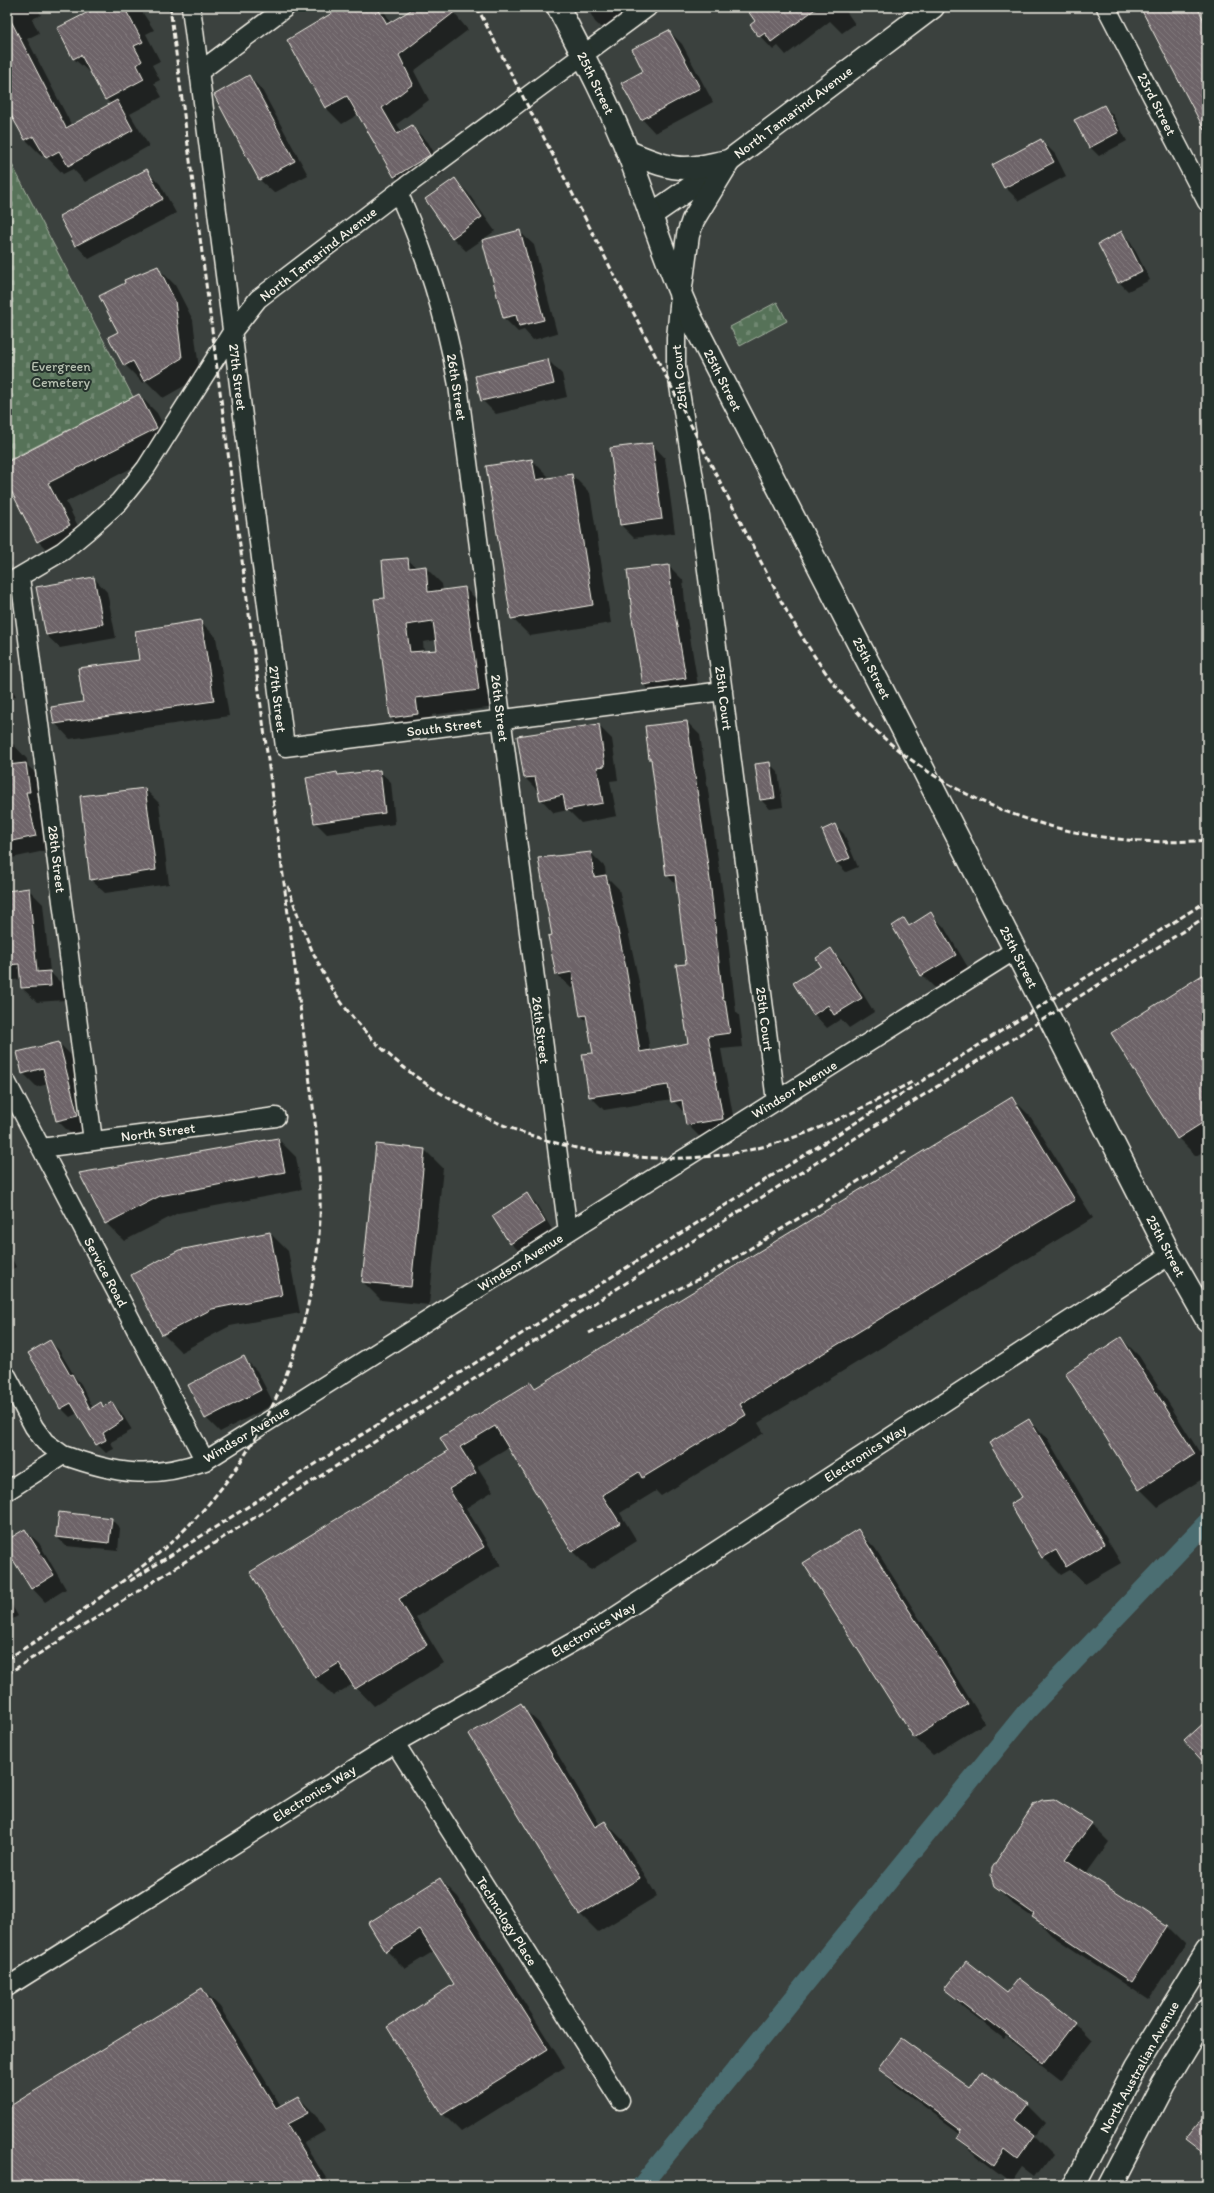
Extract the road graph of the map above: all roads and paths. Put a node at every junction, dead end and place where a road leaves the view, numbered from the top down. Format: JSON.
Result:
{"nodes":[{"id":1,"x":191,"y":7,"type":"edge"},
{"id":2,"x":286,"y":7,"type":"edge"},
{"id":3,"x":558,"y":7,"type":"edge"},
{"id":4,"x":648,"y":7,"type":"edge"},
{"id":5,"x":933,"y":7,"type":"edge"},
{"id":6,"x":1106,"y":7,"type":"edge"},
{"id":7,"x":583,"y":55,"type":"junction"},
{"id":8,"x":199,"y":72,"type":"junction"},
{"id":9,"x":628,"y":152,"type":"junction"},
{"id":10,"x":729,"y":161,"type":"junction"},
{"id":11,"x":398,"y":192,"type":"junction"},
{"id":12,"x":1207,"y":202,"type":"edge"},
{"id":13,"x":651,"y":215,"type":"junction"},
{"id":14,"x":680,"y":295,"type":"junction"},
{"id":15,"x":232,"y":332,"type":"junction"},
{"id":16,"x":14,"y":580,"type":"edge"},
{"id":17,"x":723,"y":691,"type":"junction"},
{"id":18,"x":501,"y":720,"type":"junction"},
{"id":19,"x":285,"y":748,"type":"joint"},
{"id":20,"x":1016,"y":950,"type":"junction"},
{"id":21,"x":7,"y":1083,"type":"edge"},
{"id":22,"x":776,"y":1101,"type":"junction"},
{"id":23,"x":276,"y":1117,"type":"dead end"},
{"id":24,"x":93,"y":1141,"type":"junction"},
{"id":25,"x":41,"y":1148,"type":"junction"},
{"id":26,"x":568,"y":1232,"type":"junction"},
{"id":27,"x":1170,"y":1255,"type":"junction"},
{"id":28,"x":1207,"y":1320,"type":"edge"},
{"id":29,"x":7,"y":1376,"type":"edge"},
{"id":30,"x":62,"y":1455,"type":"junction"},
{"id":31,"x":205,"y":1460,"type":"junction"},
{"id":32,"x":7,"y":1491,"type":"edge"},
{"id":33,"x":395,"y":1742,"type":"junction"},
{"id":34,"x":1207,"y":1951,"type":"edge"},
{"id":35,"x":7,"y":1987,"type":"edge"},
{"id":36,"x":1207,"y":2011,"type":"edge"},
{"id":37,"x":620,"y":2100,"type":"dead end"},
{"id":38,"x":1074,"y":2186,"type":"edge"},
{"id":39,"x":1110,"y":2186,"type":"edge"}],
"edges":[{"from":1,"to":8,"type":"street","name":"27th Street"},
{"from":2,"to":8,"type":"street"},
{"from":3,"to":7,"type":"main road","name":"25th Street"},
{"from":4,"to":7,"type":"street","name":"North Tamarind Avenue"},
{"from":5,"to":10,"type":"main road","name":"North Tamarind Avenue"},
{"from":6,"to":12,"type":"street","name":"23rd Street"},
{"from":7,"to":9,"type":"main road","name":"25th Street"},
{"from":7,"to":11,"type":"street","name":"North Tamarind Avenue"},
{"from":8,"to":15,"type":"street","name":"27th Street"},
{"from":9,"to":10,"type":"main road"},
{"from":9,"to":13,"type":"main road","name":"25th Street"},
{"from":10,"to":13,"type":"main road","name":"North Tamarind Avenue"},
{"from":10,"to":14,"type":"main road"},
{"from":11,"to":15,"type":"street","name":"North Tamarind Avenue"},
{"from":11,"to":18,"type":"street","name":"26th Street"},
{"from":13,"to":14,"type":"main road","name":"25th Street"},
{"from":14,"to":17,"type":"street","name":"25th Court"},
{"from":14,"to":20,"type":"main road","name":"25th Street"},
{"from":15,"to":16,"type":"street","name":"North Tamarind Avenue"},
{"from":15,"to":19,"type":"street","name":"27th Street"},
{"from":16,"to":24,"type":"street","name":"28th Street"},
{"from":17,"to":18,"type":"street","name":"South Street"},
{"from":17,"to":22,"type":"street","name":"25th Court"},
{"from":18,"to":19,"type":"street","name":"South Street"},
{"from":18,"to":26,"type":"street","name":"26th Street"},
{"from":20,"to":22,"type":"street","name":"Windsor Avenue"},
{"from":20,"to":27,"type":"main road","name":"25th Street"},
{"from":21,"to":25,"type":"street","name":"Service Road"},
{"from":22,"to":26,"type":"street","name":"Windsor Avenue"},
{"from":23,"to":24,"type":"street","name":"North Street"},
{"from":24,"to":25,"type":"street","name":"North Street"},
{"from":25,"to":31,"type":"street","name":"Service Road"},
{"from":26,"to":31,"type":"street","name":"Windsor Avenue"},
{"from":27,"to":28,"type":"main road","name":"25th Street"},
{"from":27,"to":33,"type":"street","name":"Electronics Way"},
{"from":29,"to":30,"type":"street","name":"Windsor Avenue"},
{"from":30,"to":31,"type":"street","name":"Windsor Avenue"},
{"from":30,"to":32,"type":"street"},
{"from":33,"to":35,"type":"street","name":"Electronics Way"},
{"from":33,"to":37,"type":"street","name":"Technology Place"},
{"from":34,"to":38,"type":"main road","name":"North Australian Avenue"},
{"from":36,"to":39,"type":"main road","name":"North Australian Avenue"}]}
